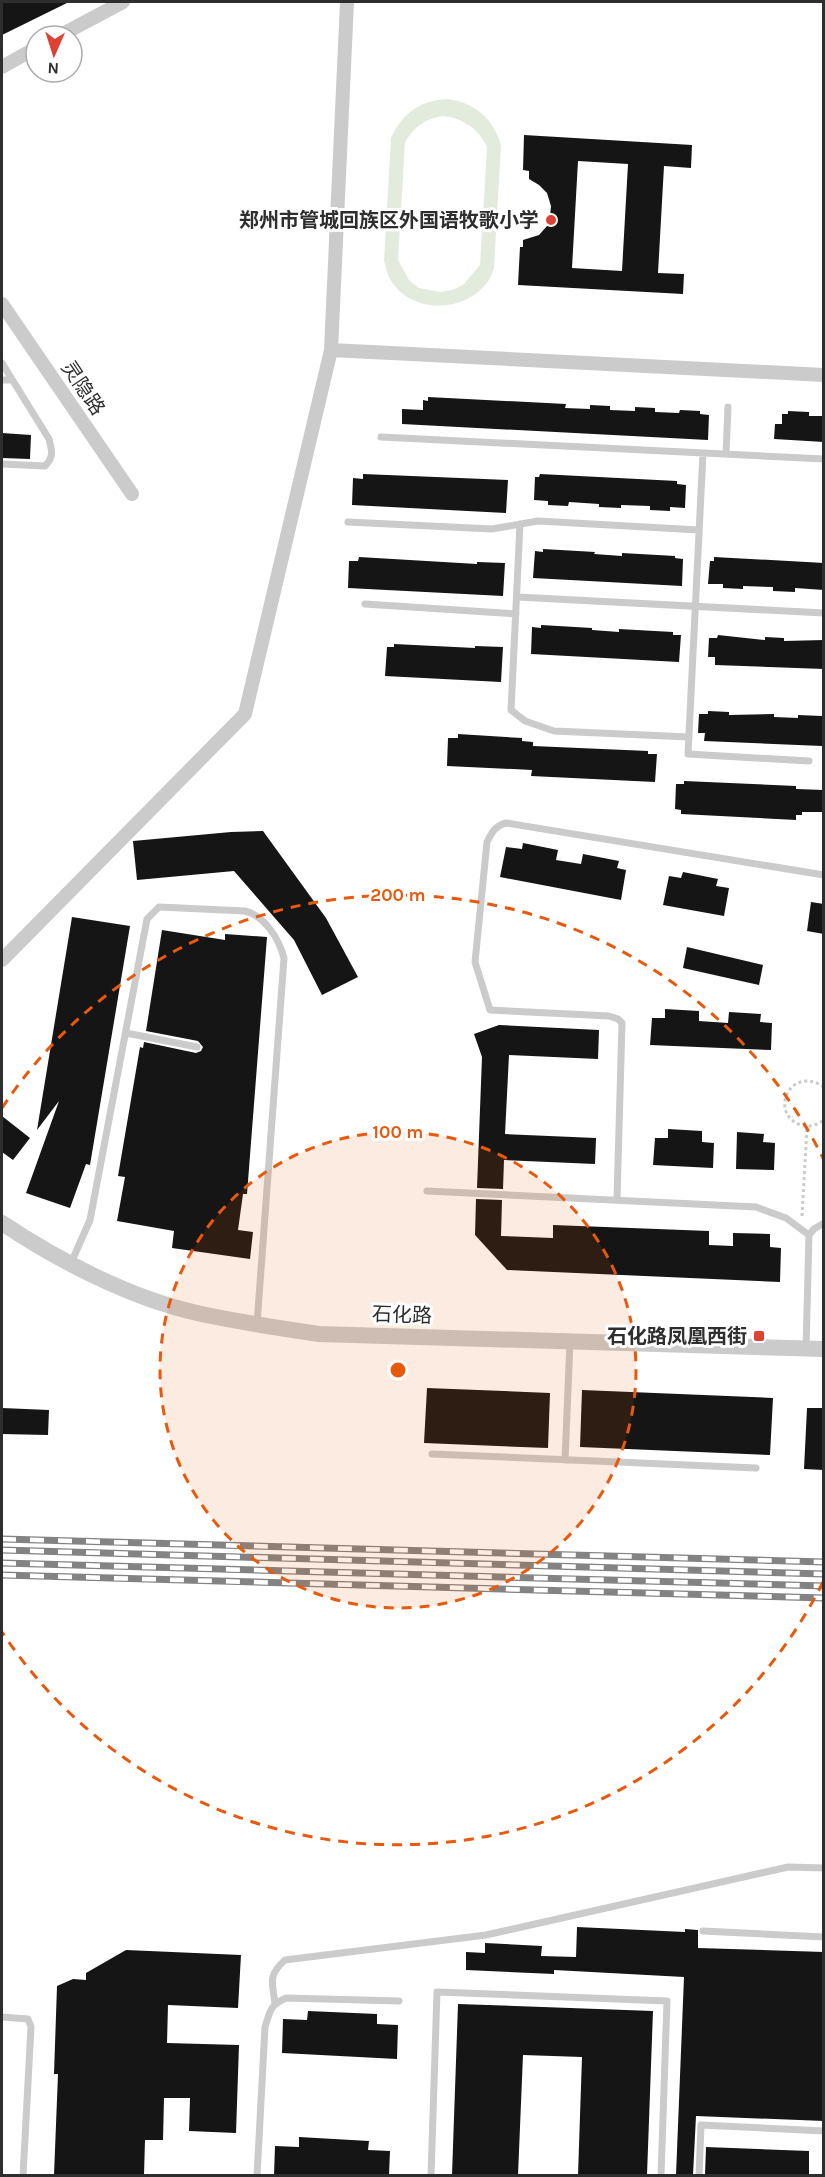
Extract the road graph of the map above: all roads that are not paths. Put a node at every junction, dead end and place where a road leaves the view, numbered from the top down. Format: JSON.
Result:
{"nodes":[{"id":1,"x":123,"y":2,"type":"edge"},
{"id":2,"x":347,"y":2,"type":"edge"},
{"id":3,"x":82,"y":24,"type":"edge"},
{"id":4,"x":24,"y":55,"type":"edge"},
{"id":5,"x":2,"y":67,"type":"edge"},
{"id":6,"x":2,"y":304,"type":"edge"},
{"id":7,"x":331,"y":350,"type":"junction"},
{"id":8,"x":2,"y":363,"type":"edge"},
{"id":9,"x":824,"y":375,"type":"edge"},
{"id":10,"x":2,"y":380,"type":"edge"},
{"id":11,"x":12,"y":380,"type":"junction"},
{"id":12,"x":728,"y":407,"type":"dead end"},
{"id":13,"x":381,"y":437,"type":"dead end"},
{"id":14,"x":703,"y":453,"type":"junction"},
{"id":15,"x":726,"y":454,"type":"junction"},
{"id":16,"x":824,"y":459,"type":"edge"},
{"id":17,"x":2,"y":464,"type":"edge"},
{"id":18,"x":132,"y":494,"type":"dead end"},
{"id":19,"x":348,"y":522,"type":"dead end"},
{"id":20,"x":520,"y":525,"type":"junction"},
{"id":21,"x":699,"y":530,"type":"junction"},
{"id":22,"x":517,"y":597,"type":"junction"},
{"id":23,"x":365,"y":604,"type":"dead end"},
{"id":24,"x":696,"y":606,"type":"junction"},
{"id":25,"x":824,"y":613,"type":"edge"},
{"id":26,"x":516,"y":614,"type":"junction"},
{"id":27,"x":689,"y":737,"type":"junction"},
{"id":28,"x":809,"y":760,"type":"dead end"},
{"id":29,"x":824,"y":876,"type":"edge"},
{"id":30,"x":2,"y":960,"type":"edge"},
{"id":31,"x":126,"y":1034,"type":"junction"},
{"id":32,"x":197,"y":1047,"type":"dead end"},
{"id":33,"x":427,"y":1191,"type":"dead end"},
{"id":34,"x":617,"y":1199,"type":"junction"},
{"id":35,"x":2,"y":1223,"type":"edge"},
{"id":36,"x":824,"y":1223,"type":"edge"},
{"id":37,"x":809,"y":1235,"type":"junction"},
{"id":38,"x":71,"y":1264,"type":"junction"},
{"id":39,"x":257,"y":1324,"type":"junction"},
{"id":40,"x":570,"y":1341,"type":"junction"},
{"id":41,"x":806,"y":1348,"type":"junction"},
{"id":42,"x":824,"y":1349,"type":"edge"},
{"id":43,"x":432,"y":1454,"type":"dead end"},
{"id":44,"x":565,"y":1460,"type":"junction"},
{"id":45,"x":756,"y":1468,"type":"dead end"},
{"id":46,"x":824,"y":1868,"type":"edge"},
{"id":47,"x":703,"y":1931,"type":"dead end"},
{"id":48,"x":824,"y":1937,"type":"edge"},
{"id":49,"x":399,"y":2001,"type":"dead end"},
{"id":50,"x":275,"y":2003,"type":"junction"},
{"id":51,"x":2,"y":2017,"type":"edge"},
{"id":52,"x":824,"y":2131,"type":"edge"},
{"id":53,"x":23,"y":2175,"type":"edge"},
{"id":54,"x":257,"y":2175,"type":"edge"},
{"id":55,"x":430,"y":2175,"type":"edge"},
{"id":56,"x":661,"y":2175,"type":"edge"},
{"id":57,"x":699,"y":2175,"type":"edge"}],
"edges":[{"from":1,"to":3,"type":"street"},
{"from":2,"to":7,"type":"street"},
{"from":4,"to":5,"type":"street"},
{"from":6,"to":18,"type":"street","name":"灵隐路"},
{"from":7,"to":9,"type":"street"},
{"from":7,"to":30,"type":"street"},
{"from":8,"to":11,"type":"lane"},
{"from":10,"to":11,"type":"lane"},
{"from":11,"to":17,"type":"lane"},
{"from":12,"to":15,"type":"lane"},
{"from":13,"to":14,"type":"lane"},
{"from":14,"to":15,"type":"lane"},
{"from":14,"to":21,"type":"lane"},
{"from":15,"to":16,"type":"lane"},
{"from":19,"to":20,"type":"lane"},
{"from":20,"to":21,"type":"lane"},
{"from":20,"to":22,"type":"lane"},
{"from":21,"to":24,"type":"lane"},
{"from":22,"to":24,"type":"lane"},
{"from":22,"to":26,"type":"lane"},
{"from":23,"to":26,"type":"lane"},
{"from":24,"to":25,"type":"lane"},
{"from":24,"to":27,"type":"lane"},
{"from":26,"to":27,"type":"lane"},
{"from":27,"to":28,"type":"lane"},
{"from":29,"to":34,"type":"lane"},
{"from":31,"to":32,"type":"lane"},
{"from":31,"to":38,"type":"lane"},
{"from":31,"to":39,"type":"lane"},
{"from":33,"to":34,"type":"lane"},
{"from":34,"to":37,"type":"lane"},
{"from":35,"to":38,"type":"street","name":"石化路"},
{"from":36,"to":37,"type":"lane"},
{"from":37,"to":41,"type":"lane"},
{"from":38,"to":39,"type":"street","name":"石化路"},
{"from":39,"to":40,"type":"street","name":"石化路"},
{"from":40,"to":41,"type":"street","name":"石化路"},
{"from":40,"to":44,"type":"lane"},
{"from":41,"to":42,"type":"street","name":"石化路"},
{"from":43,"to":44,"type":"lane"},
{"from":44,"to":45,"type":"lane"},
{"from":46,"to":50,"type":"lane"},
{"from":47,"to":48,"type":"lane"},
{"from":49,"to":50,"type":"lane"},
{"from":50,"to":54,"type":"lane"},
{"from":51,"to":53,"type":"lane"},
{"from":52,"to":57,"type":"lane"},
{"from":55,"to":56,"type":"lane"}]}
